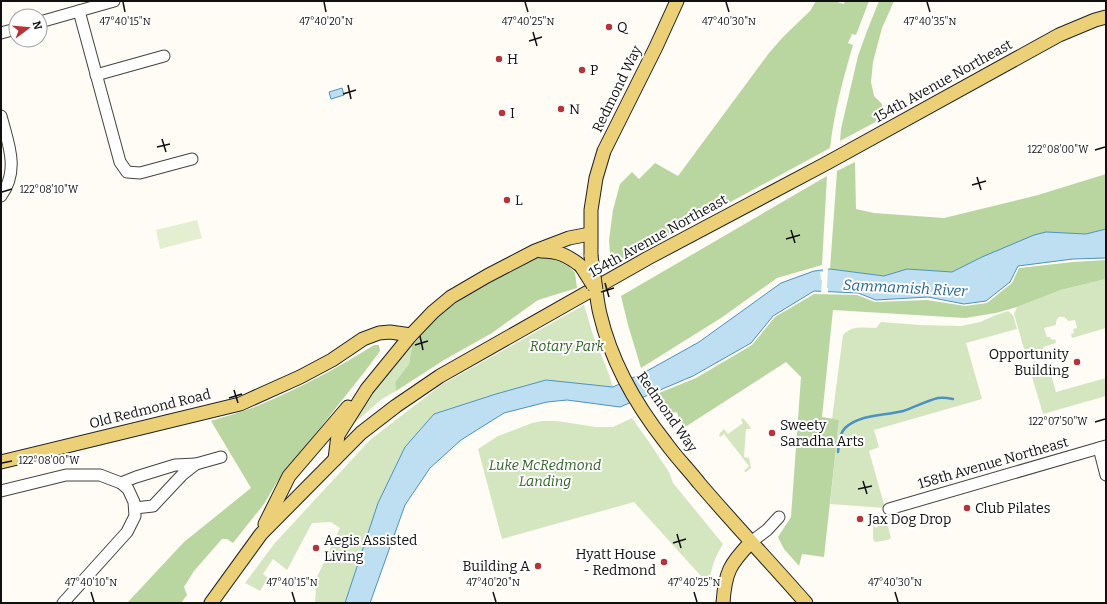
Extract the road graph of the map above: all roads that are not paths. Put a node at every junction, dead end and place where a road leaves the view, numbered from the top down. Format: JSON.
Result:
{"nodes":[{"id":1,"x":114,"y":1,"type":"edge"},
{"id":2,"x":677,"y":1,"type":"edge"},
{"id":3,"x":80,"y":11,"type":"junction"},
{"id":4,"x":1106,"y":17,"type":"edge"},
{"id":5,"x":48,"y":20,"type":"edge"},
{"id":6,"x":164,"y":56,"type":"dead end"},
{"id":7,"x":96,"y":75,"type":"junction"},
{"id":8,"x":1,"y":116,"type":"edge"},
{"id":9,"x":192,"y":159,"type":"dead end"},
{"id":10,"x":1,"y":196,"type":"edge"},
{"id":11,"x":590,"y":234,"type":"junction"},
{"id":12,"x":535,"y":251,"type":"junction"},
{"id":13,"x":596,"y":290,"type":"junction"},
{"id":14,"x":411,"y":335,"type":"junction"},
{"id":15,"x":367,"y":389,"type":"junction"},
{"id":16,"x":1102,"y":447,"type":"edge"},
{"id":17,"x":221,"y":457,"type":"dead end"},
{"id":18,"x":335,"y":459,"type":"junction"},
{"id":19,"x":1,"y":462,"type":"edge"},
{"id":20,"x":196,"y":464,"type":"junction"},
{"id":21,"x":1106,"y":475,"type":"edge"},
{"id":22,"x":121,"y":483,"type":"junction"},
{"id":23,"x":1,"y":491,"type":"edge"},
{"id":24,"x":135,"y":508,"type":"junction"},
{"id":25,"x":889,"y":509,"type":"dead end"},
{"id":26,"x":779,"y":517,"type":"dead end"},
{"id":27,"x":261,"y":534,"type":"junction"},
{"id":28,"x":751,"y":542,"type":"junction"},
{"id":29,"x":63,"y":603,"type":"edge"},
{"id":30,"x":211,"y":603,"type":"edge"},
{"id":31,"x":723,"y":603,"type":"edge"},
{"id":32,"x":806,"y":603,"type":"edge"}],
"edges":[{"from":1,"to":3,"type":"street"},
{"from":2,"to":11,"type":"main road","name":"Redmond Way"},
{"from":3,"to":5,"type":"street"},
{"from":3,"to":7,"type":"street"},
{"from":4,"to":18,"type":"main road","name":"154th Avenue Northeast"},
{"from":6,"to":7,"type":"street"},
{"from":7,"to":9,"type":"street"},
{"from":8,"to":10,"type":"street"},
{"from":11,"to":12,"type":"main road"},
{"from":11,"to":13,"type":"main road","name":"Redmond Way","bridge":true},
{"from":12,"to":13,"type":"main road","bridge":true},
{"from":12,"to":14,"type":"main road"},
{"from":13,"to":28,"type":"main road","name":"Redmond Way"},
{"from":14,"to":15,"type":"main road"},
{"from":14,"to":19,"type":"main road","name":"Old Redmond Road"},
{"from":15,"to":18,"type":"main road"},
{"from":15,"to":27,"type":"main road"},
{"from":16,"to":21,"type":"street"},
{"from":16,"to":25,"type":"street","name":"158th Avenue Northeast"},
{"from":17,"to":20,"type":"street"},
{"from":18,"to":27,"type":"main road","name":"154th Avenue Northeast"},
{"from":20,"to":22,"type":"street"},
{"from":20,"to":24,"type":"street"},
{"from":22,"to":23,"type":"street"},
{"from":22,"to":24,"type":"street"},
{"from":24,"to":29,"type":"street"},
{"from":26,"to":28,"type":"street"},
{"from":27,"to":30,"type":"main road"},
{"from":28,"to":31,"type":"main road"},
{"from":28,"to":32,"type":"main road","name":"Redmond Way"}]}
